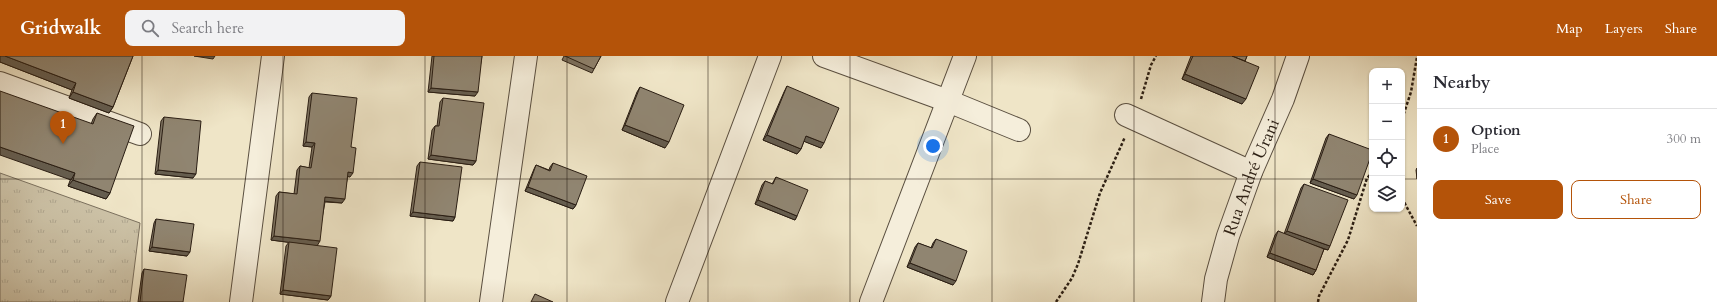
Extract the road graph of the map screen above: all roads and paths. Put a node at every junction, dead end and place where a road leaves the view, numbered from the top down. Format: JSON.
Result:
{"nodes":[{"id":1,"x":273,"y":56,"type":"edge"},
{"id":2,"x":526,"y":56,"type":"edge"},
{"id":3,"x":770,"y":56,"type":"edge"},
{"id":4,"x":824,"y":56,"type":"edge"},
{"id":5,"x":965,"y":56,"type":"edge"},
{"id":6,"x":1156,"y":56,"type":"edge"},
{"id":7,"x":1298,"y":56,"type":"edge"},
{"id":8,"x":1417,"y":57,"type":"edge"},
{"id":9,"x":0,"y":84,"type":"edge"},
{"id":10,"x":948,"y":101,"type":"junction"},
{"id":11,"x":1405,"y":111,"type":"edge"},
{"id":12,"x":1130,"y":117,"type":"junction"},
{"id":13,"x":1019,"y":130,"type":"dead end"},
{"id":14,"x":140,"y":134,"type":"dead end"},
{"id":15,"x":1251,"y":172,"type":"junction"},
{"id":16,"x":1370,"y":176,"type":"edge"},
{"id":17,"x":1405,"y":204,"type":"edge"},
{"id":18,"x":1417,"y":226,"type":"edge"},
{"id":19,"x":241,"y":302,"type":"edge"},
{"id":20,"x":491,"y":302,"type":"edge"},
{"id":21,"x":678,"y":302,"type":"edge"},
{"id":22,"x":871,"y":302,"type":"edge"},
{"id":23,"x":1056,"y":302,"type":"edge"},
{"id":24,"x":1214,"y":302,"type":"edge"},
{"id":25,"x":1318,"y":302,"type":"edge"}],
"edges":[{"from":1,"to":19,"type":"street"},
{"from":2,"to":20,"type":"street"},
{"from":3,"to":21,"type":"street"},
{"from":4,"to":10,"type":"street"},
{"from":5,"to":10,"type":"street"},
{"from":6,"to":12,"type":"path"},
{"from":7,"to":15,"type":"street","name":"Rua André Urani"},
{"from":8,"to":11,"type":"path"},
{"from":9,"to":14,"type":"street"},
{"from":10,"to":13,"type":"street"},
{"from":10,"to":22,"type":"street"},
{"from":12,"to":15,"type":"street"},
{"from":12,"to":23,"type":"path"},
{"from":15,"to":24,"type":"street","name":"Rua André Urani"},
{"from":16,"to":25,"type":"path"},
{"from":17,"to":18,"type":"path"}]}
